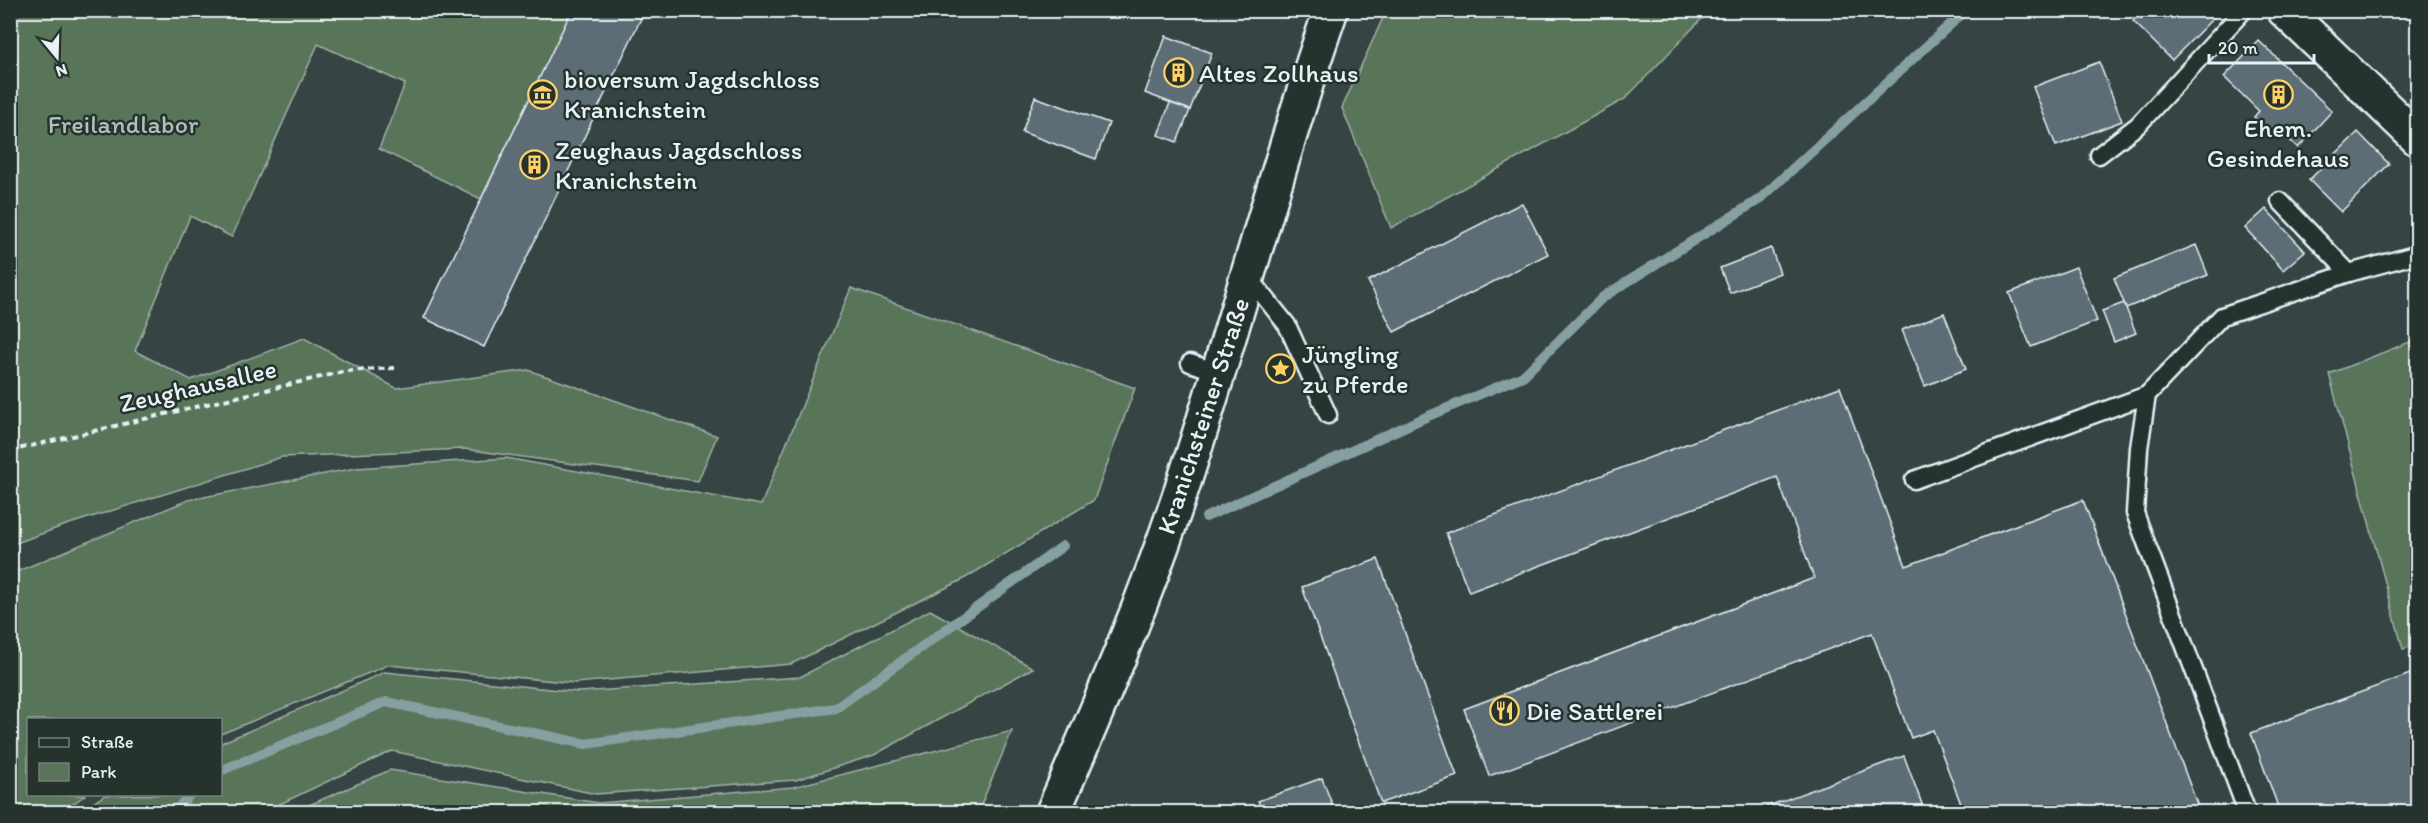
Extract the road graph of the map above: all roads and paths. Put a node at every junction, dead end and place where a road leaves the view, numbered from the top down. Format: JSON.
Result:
{"nodes":[{"id":1,"x":1331,"y":10,"type":"edge"},
{"id":2,"x":2244,"y":10,"type":"edge"},
{"id":3,"x":2284,"y":10,"type":"edge"},
{"id":4,"x":2418,"y":139,"type":"edge"},
{"id":5,"x":2099,"y":155,"type":"dead end"},
{"id":6,"x":2280,"y":201,"type":"dead end"},
{"id":7,"x":2418,"y":254,"type":"edge"},
{"id":8,"x":2349,"y":273,"type":"junction"},
{"id":9,"x":1248,"y":276,"type":"junction"},
{"id":10,"x":395,"y":368,"type":"dead end"},
{"id":11,"x":2147,"y":395,"type":"junction"},
{"id":12,"x":1328,"y":415,"type":"dead end"},
{"id":13,"x":10,"y":451,"type":"edge"},
{"id":14,"x":1914,"y":480,"type":"dead end"},
{"id":15,"x":1053,"y":813,"type":"edge"},
{"id":16,"x":2247,"y":813,"type":"edge"}],
"edges":[{"from":1,"to":9,"type":"main road","name":"Kranichsteiner Straße"},
{"from":2,"to":5,"type":"lane"},
{"from":3,"to":4,"type":"main road"},
{"from":6,"to":8,"type":"lane"},
{"from":7,"to":8,"type":"lane"},
{"from":8,"to":11,"type":"lane"},
{"from":9,"to":12,"type":"lane"},
{"from":9,"to":15,"type":"main road","name":"Kranichsteiner Straße"},
{"from":10,"to":13,"type":"path","name":"Zeughausallee"},
{"from":11,"to":14,"type":"lane"},
{"from":11,"to":16,"type":"lane"}]}
